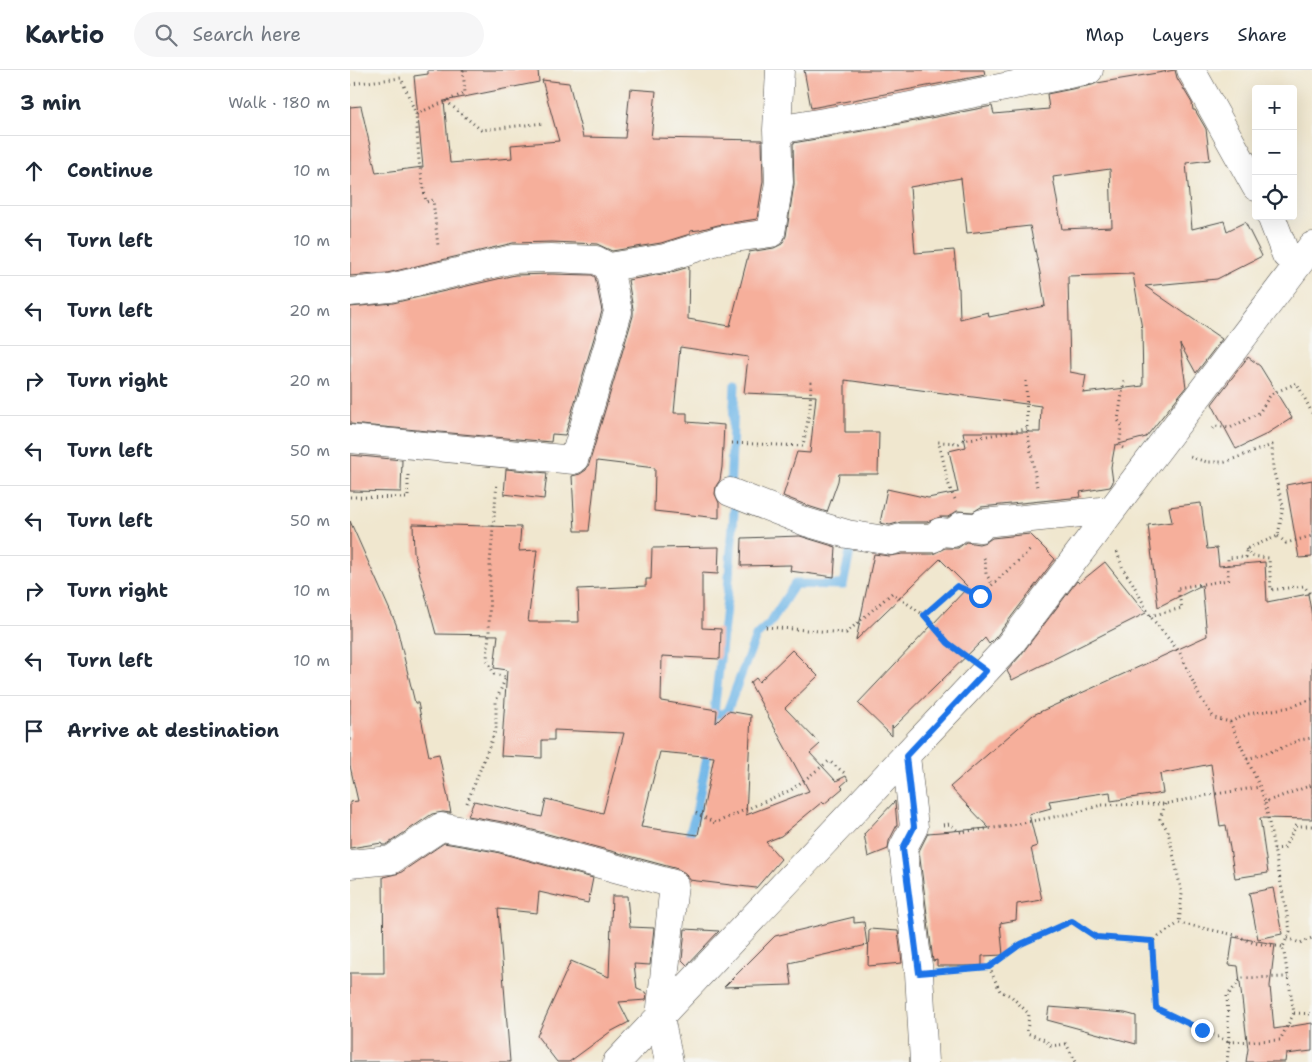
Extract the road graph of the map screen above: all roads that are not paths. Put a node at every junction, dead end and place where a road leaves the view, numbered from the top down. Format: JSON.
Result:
{"nodes":[{"id":1,"x":780,"y":70,"type":"edge"},
{"id":2,"x":1089,"y":70,"type":"edge"},
{"id":3,"x":1191,"y":70,"type":"edge"},
{"id":4,"x":777,"y":130,"type":"junction"},
{"id":5,"x":1252,"y":180,"type":"edge"},
{"id":6,"x":1273,"y":220,"type":"edge"},
{"id":7,"x":1305,"y":255,"type":"edge"},
{"id":8,"x":609,"y":267,"type":"junction"},
{"id":9,"x":350,"y":292,"type":"edge"},
{"id":10,"x":350,"y":439,"type":"edge"},
{"id":11,"x":730,"y":492,"type":"dead end"},
{"id":12,"x":1106,"y":517,"type":"junction"},
{"id":13,"x":906,"y":756,"type":"junction"},
{"id":14,"x":350,"y":864,"type":"edge"},
{"id":15,"x":660,"y":1018,"type":"junction"},
{"id":16,"x":617,"y":1062,"type":"edge"},
{"id":17,"x":669,"y":1062,"type":"edge"},
{"id":18,"x":924,"y":1062,"type":"edge"}],
"edges":[{"from":1,"to":4,"type":"street"},
{"from":2,"to":4,"type":"street"},
{"from":3,"to":5,"type":"street"},
{"from":4,"to":8,"type":"street"},
{"from":6,"to":7,"type":"street"},
{"from":7,"to":12,"type":"street"},
{"from":8,"to":9,"type":"street"},
{"from":8,"to":10,"type":"street"},
{"from":11,"to":12,"type":"street"},
{"from":12,"to":13,"type":"street"},
{"from":13,"to":15,"type":"street"},
{"from":13,"to":18,"type":"street"},
{"from":14,"to":15,"type":"street"},
{"from":15,"to":16,"type":"street"},
{"from":15,"to":17,"type":"street"}]}
